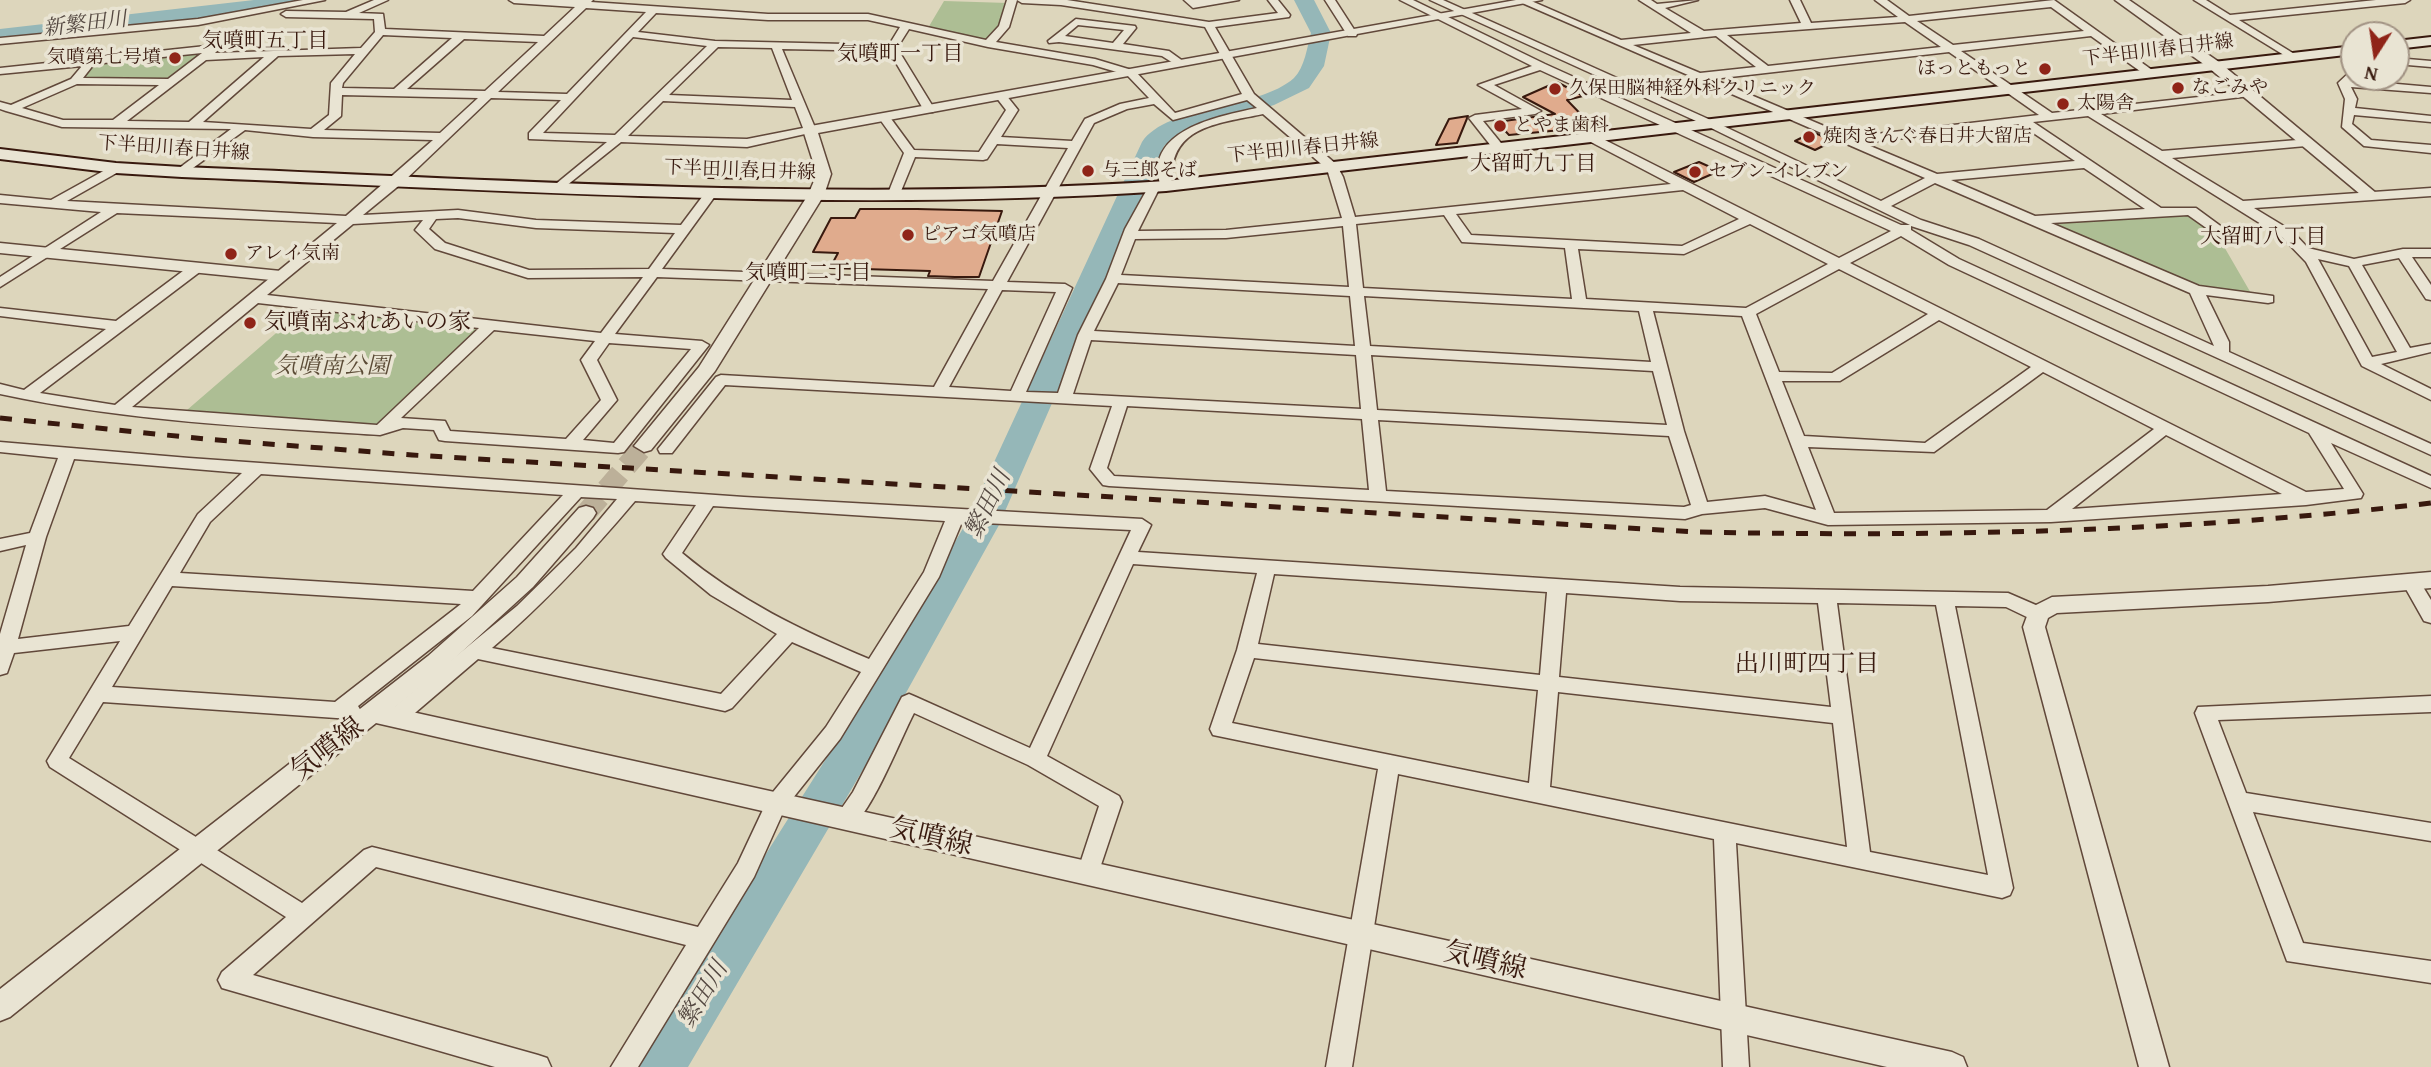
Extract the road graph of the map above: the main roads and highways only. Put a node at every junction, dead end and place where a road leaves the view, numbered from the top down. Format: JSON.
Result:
{"nodes":[{"id":1,"x":2431,"y":41,"type":"edge"},
{"id":2,"x":2410,"y":43,"type":"edge"},
{"id":3,"x":2340,"y":52,"type":"edge"},
{"id":4,"x":0,"y":153,"type":"edge"}],
"edges":[{"from":1,"to":2,"type":"main road"},
{"from":3,"to":4,"type":"main road","name":"下半田川春日井線"}]}
